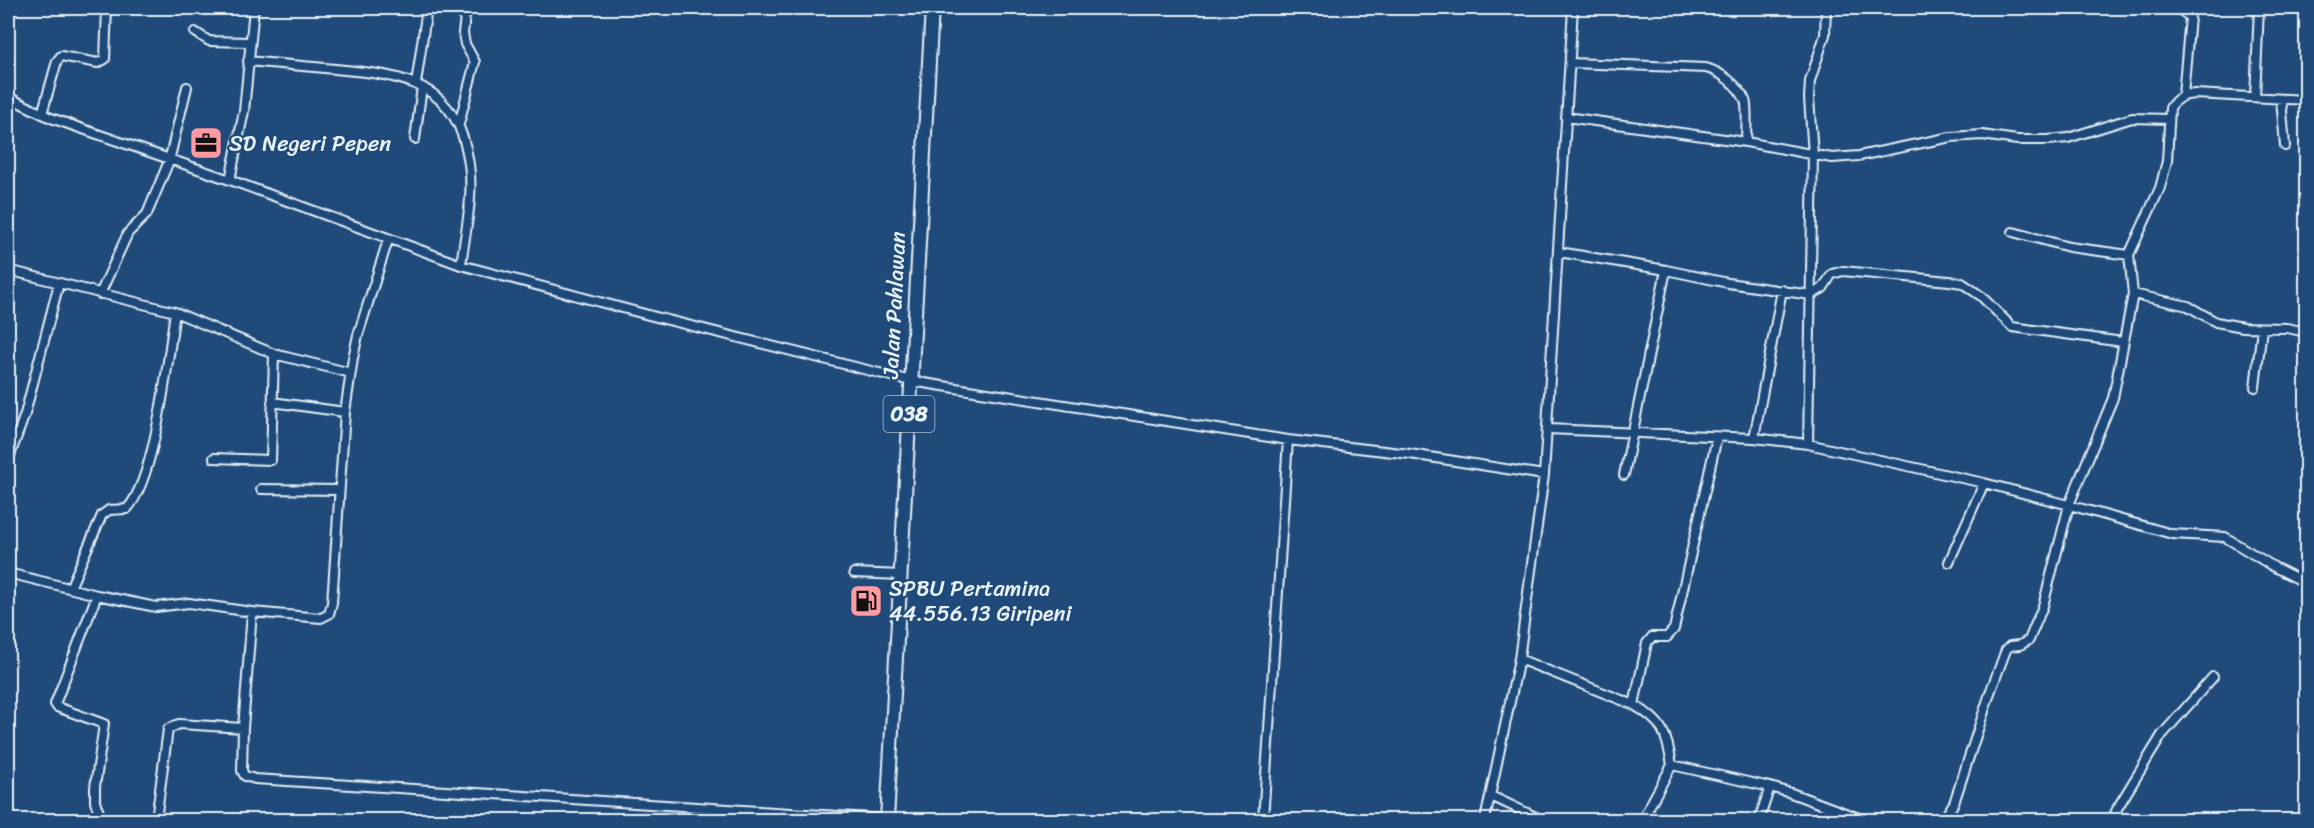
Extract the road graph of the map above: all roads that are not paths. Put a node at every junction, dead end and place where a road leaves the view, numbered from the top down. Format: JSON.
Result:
{"nodes":[{"id":1,"x":107,"y":8,"type":"edge"},
{"id":2,"x":254,"y":8,"type":"edge"},
{"id":3,"x":428,"y":8,"type":"edge"},
{"id":4,"x":466,"y":8,"type":"edge"},
{"id":5,"x":932,"y":8,"type":"edge"},
{"id":6,"x":1573,"y":8,"type":"edge"},
{"id":7,"x":1826,"y":8,"type":"edge"},
{"id":8,"x":2178,"y":8,"type":"edge"},
{"id":9,"x":2259,"y":8,"type":"edge"},
{"id":10,"x":195,"y":32,"type":"dead end"},
{"id":11,"x":249,"y":42,"type":"junction"},
{"id":12,"x":248,"y":61,"type":"junction"},
{"id":13,"x":1570,"y":63,"type":"junction"},
{"id":14,"x":419,"y":85,"type":"junction"},
{"id":15,"x":187,"y":87,"type":"dead end"},
{"id":16,"x":2183,"y":95,"type":"junction"},
{"id":17,"x":8,"y":97,"type":"edge"},
{"id":18,"x":2255,"y":97,"type":"junction"},
{"id":19,"x":2281,"y":99,"type":"junction"},
{"id":20,"x":2307,"y":100,"type":"edge"},
{"id":21,"x":42,"y":114,"type":"junction"},
{"id":22,"x":1566,"y":117,"type":"junction"},
{"id":23,"x":2169,"y":119,"type":"junction"},
{"id":24,"x":459,"y":124,"type":"junction"},
{"id":25,"x":414,"y":138,"type":"dead end"},
{"id":26,"x":1746,"y":142,"type":"junction"},
{"id":27,"x":2285,"y":146,"type":"dead end"},
{"id":28,"x":1813,"y":155,"type":"junction"},
{"id":29,"x":169,"y":160,"type":"junction"},
{"id":30,"x":230,"y":180,"type":"junction"},
{"id":31,"x":2013,"y":232,"type":"dead end"},
{"id":32,"x":388,"y":240,"type":"junction"},
{"id":33,"x":1559,"y":252,"type":"junction"},
{"id":34,"x":2129,"y":255,"type":"junction"},
{"id":35,"x":461,"y":265,"type":"junction"},
{"id":36,"x":8,"y":270,"type":"edge"},
{"id":37,"x":1666,"y":270,"type":"junction"},
{"id":38,"x":59,"y":283,"type":"junction"},
{"id":39,"x":1782,"y":290,"type":"junction"},
{"id":40,"x":100,"y":294,"type":"junction"},
{"id":41,"x":2133,"y":294,"type":"junction"},
{"id":42,"x":1811,"y":295,"type":"junction"},
{"id":43,"x":175,"y":312,"type":"junction"},
{"id":44,"x":2262,"y":328,"type":"junction"},
{"id":45,"x":2307,"y":332,"type":"edge"},
{"id":46,"x":2123,"y":342,"type":"junction"},
{"id":47,"x":274,"y":354,"type":"junction"},
{"id":48,"x":351,"y":373,"type":"junction"},
{"id":49,"x":911,"y":381,"type":"junction"},
{"id":50,"x":2255,"y":387,"type":"dead end"},
{"id":51,"x":272,"y":402,"type":"junction"},
{"id":52,"x":345,"y":412,"type":"junction"},
{"id":53,"x":1548,"y":429,"type":"junction"},
{"id":54,"x":1632,"y":434,"type":"junction"},
{"id":55,"x":1718,"y":436,"type":"junction"},
{"id":56,"x":1754,"y":438,"type":"junction"},
{"id":57,"x":1288,"y":440,"type":"junction"},
{"id":58,"x":1808,"y":444,"type":"junction"},
{"id":59,"x":214,"y":458,"type":"dead end"},
{"id":60,"x":8,"y":461,"type":"edge"},
{"id":61,"x":1544,"y":475,"type":"junction"},
{"id":62,"x":1624,"y":475,"type":"dead end"},
{"id":63,"x":1984,"y":483,"type":"junction"},
{"id":64,"x":261,"y":489,"type":"dead end"},
{"id":65,"x":339,"y":490,"type":"junction"},
{"id":66,"x":2069,"y":505,"type":"junction"},
{"id":67,"x":1949,"y":562,"type":"dead end"},
{"id":68,"x":8,"y":573,"type":"edge"},
{"id":69,"x":854,"y":573,"type":"dead end"},
{"id":70,"x":901,"y":575,"type":"junction"},
{"id":71,"x":2307,"y":583,"type":"edge"},
{"id":72,"x":70,"y":588,"type":"junction"},
{"id":73,"x":97,"y":596,"type":"junction"},
{"id":74,"x":252,"y":612,"type":"junction"},
{"id":75,"x":1519,"y":658,"type":"junction"},
{"id":76,"x":2213,"y":677,"type":"dead end"},
{"id":77,"x":1634,"y":705,"type":"junction"},
{"id":78,"x":243,"y":728,"type":"junction"},
{"id":79,"x":1672,"y":765,"type":"junction"},
{"id":80,"x":1770,"y":787,"type":"junction"},
{"id":81,"x":8,"y":788,"type":"edge"},
{"id":82,"x":1491,"y":796,"type":"junction"},
{"id":83,"x":8,"y":798,"type":"edge"},
{"id":84,"x":1848,"y":818,"type":"edge"},
{"id":85,"x":102,"y":820,"type":"edge"},
{"id":86,"x":156,"y":820,"type":"edge"},
{"id":87,"x":887,"y":820,"type":"edge"},
{"id":88,"x":1263,"y":820,"type":"edge"},
{"id":89,"x":1485,"y":820,"type":"edge"},
{"id":90,"x":1542,"y":820,"type":"edge"},
{"id":91,"x":1642,"y":820,"type":"edge"},
{"id":92,"x":1759,"y":820,"type":"edge"},
{"id":93,"x":1864,"y":820,"type":"edge"},
{"id":94,"x":1943,"y":820,"type":"edge"},
{"id":95,"x":2112,"y":820,"type":"edge"}],
"edges":[{"from":1,"to":21,"type":"street"},
{"from":2,"to":11,"type":"street"},
{"from":3,"to":14,"type":"street"},
{"from":4,"to":24,"type":"street"},
{"from":5,"to":49,"type":"main road","name":"Jalan Pahlawan","number":"038"},
{"from":6,"to":13,"type":"street"},
{"from":7,"to":28,"type":"street"},
{"from":8,"to":16,"type":"street"},
{"from":9,"to":18,"type":"street"},
{"from":10,"to":11,"type":"street"},
{"from":11,"to":12,"type":"street"},
{"from":12,"to":14,"type":"street"},
{"from":12,"to":30,"type":"street"},
{"from":13,"to":22,"type":"street"},
{"from":13,"to":26,"type":"street"},
{"from":14,"to":24,"type":"street"},
{"from":14,"to":25,"type":"street"},
{"from":15,"to":29,"type":"street"},
{"from":16,"to":18,"type":"street"},
{"from":16,"to":23,"type":"street"},
{"from":17,"to":21,"type":"street"},
{"from":18,"to":19,"type":"street"},
{"from":19,"to":20,"type":"street"},
{"from":19,"to":27,"type":"street"},
{"from":21,"to":29,"type":"street"},
{"from":22,"to":26,"type":"street"},
{"from":22,"to":33,"type":"street"},
{"from":23,"to":28,"type":"street"},
{"from":23,"to":34,"type":"street"},
{"from":24,"to":35,"type":"street"},
{"from":26,"to":28,"type":"street"},
{"from":28,"to":42,"type":"street"},
{"from":29,"to":30,"type":"street"},
{"from":29,"to":40,"type":"street"},
{"from":30,"to":32,"type":"street"},
{"from":31,"to":34,"type":"street"},
{"from":32,"to":35,"type":"street"},
{"from":32,"to":48,"type":"street"},
{"from":33,"to":37,"type":"street"},
{"from":33,"to":53,"type":"street"},
{"from":34,"to":41,"type":"street"},
{"from":35,"to":49,"type":"street"},
{"from":36,"to":38,"type":"street"},
{"from":37,"to":39,"type":"street"},
{"from":37,"to":54,"type":"street"},
{"from":38,"to":40,"type":"street"},
{"from":38,"to":60,"type":"street"},
{"from":39,"to":42,"type":"street"},
{"from":39,"to":56,"type":"street"},
{"from":40,"to":43,"type":"street"},
{"from":41,"to":44,"type":"street"},
{"from":41,"to":46,"type":"street"},
{"from":42,"to":46,"type":"street"},
{"from":42,"to":58,"type":"street"},
{"from":43,"to":47,"type":"street"},
{"from":43,"to":72,"type":"street"},
{"from":44,"to":45,"type":"street"},
{"from":44,"to":50,"type":"street"},
{"from":46,"to":66,"type":"street"},
{"from":47,"to":48,"type":"street"},
{"from":47,"to":51,"type":"street"},
{"from":48,"to":52,"type":"street"},
{"from":49,"to":57,"type":"street"},
{"from":49,"to":70,"type":"main road","name":"Jalan Pahlawan","number":"038"},
{"from":51,"to":52,"type":"street"},
{"from":51,"to":59,"type":"street"},
{"from":52,"to":65,"type":"street"},
{"from":53,"to":54,"type":"street"},
{"from":53,"to":61,"type":"street"},
{"from":54,"to":55,"type":"street"},
{"from":54,"to":62,"type":"street"},
{"from":55,"to":56,"type":"street"},
{"from":55,"to":77,"type":"street"},
{"from":56,"to":58,"type":"street"},
{"from":57,"to":61,"type":"street"},
{"from":57,"to":88,"type":"street"},
{"from":58,"to":63,"type":"street"},
{"from":61,"to":75,"type":"street"},
{"from":63,"to":66,"type":"street"},
{"from":63,"to":67,"type":"street"},
{"from":64,"to":65,"type":"street"},
{"from":65,"to":74,"type":"street"},
{"from":66,"to":71,"type":"street"},
{"from":66,"to":94,"type":"street"},
{"from":68,"to":72,"type":"street"},
{"from":69,"to":70,"type":"street"},
{"from":70,"to":87,"type":"main road","name":"Jalan Pahlawan","number":"038"},
{"from":72,"to":73,"type":"street"},
{"from":73,"to":74,"type":"street"},
{"from":73,"to":85,"type":"street"},
{"from":74,"to":78,"type":"street"},
{"from":75,"to":77,"type":"street"},
{"from":75,"to":82,"type":"street"},
{"from":76,"to":95,"type":"street"},
{"from":77,"to":79,"type":"street"},
{"from":78,"to":86,"type":"street"},
{"from":78,"to":87,"type":"street"},
{"from":79,"to":80,"type":"street"},
{"from":79,"to":91,"type":"street"},
{"from":80,"to":84,"type":"street"},
{"from":80,"to":92,"type":"street"},
{"from":81,"to":83,"type":"street"},
{"from":82,"to":89,"type":"street"},
{"from":82,"to":90,"type":"street"},
{"from":84,"to":93,"type":"street"}]}
